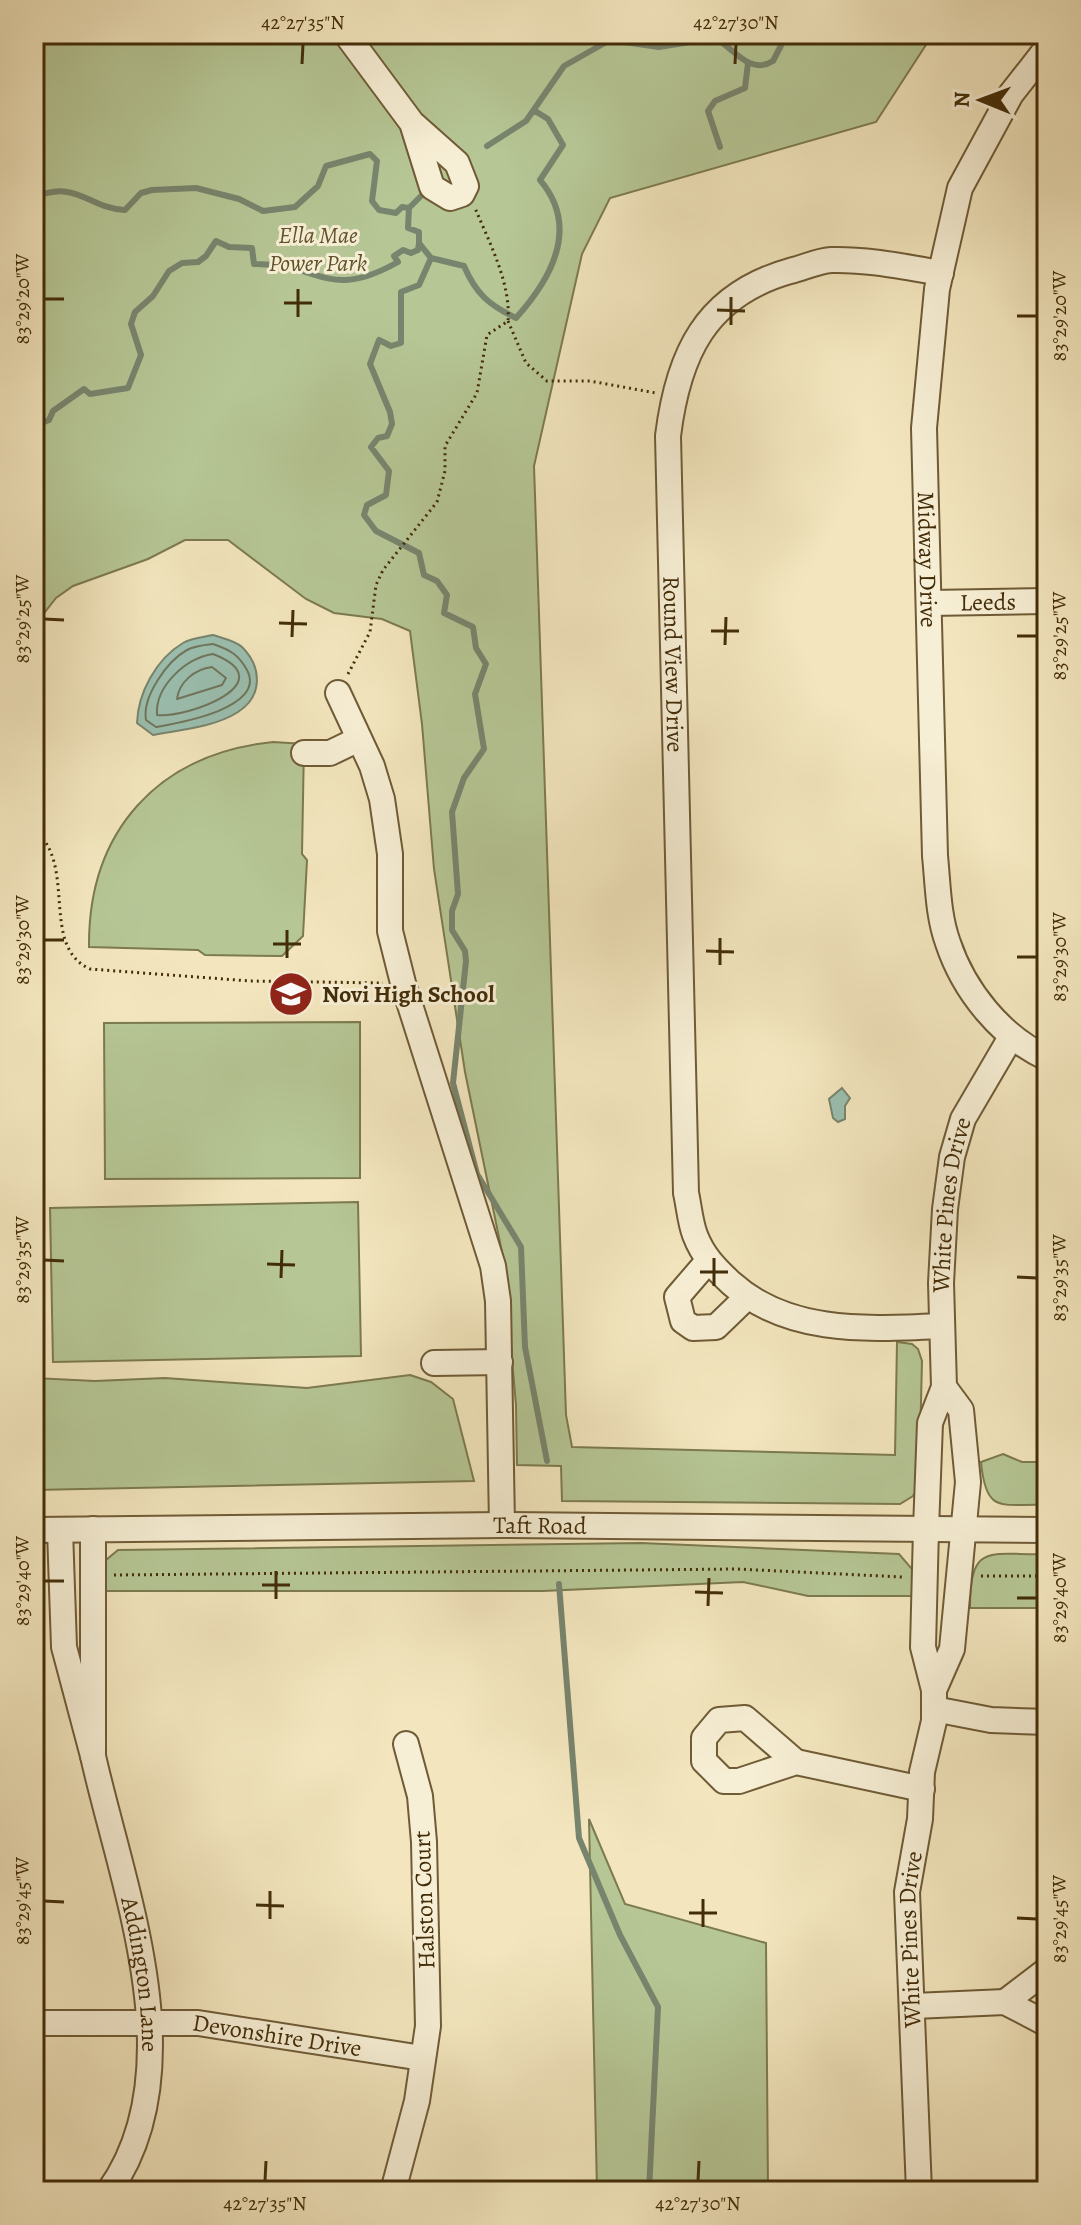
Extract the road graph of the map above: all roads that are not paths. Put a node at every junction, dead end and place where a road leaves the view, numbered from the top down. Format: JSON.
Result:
{"nodes":[{"id":1,"x":346,"y":34,"type":"edge"},
{"id":2,"x":1047,"y":48,"type":"edge"},
{"id":3,"x":466,"y":186,"type":"road end"},
{"id":4,"x":941,"y":273,"type":"junction"},
{"id":5,"x":1047,"y":601,"type":"edge"},
{"id":6,"x":930,"y":603,"type":"junction"},
{"id":7,"x":338,"y":693,"type":"road end"},
{"id":8,"x":359,"y":739,"type":"junction"},
{"id":9,"x":304,"y":753,"type":"dead end"},
{"id":10,"x":1011,"y":1037,"type":"junction"},
{"id":11,"x":1047,"y":1058,"type":"edge"},
{"id":12,"x":708,"y":1261,"type":"junction"},
{"id":13,"x":747,"y":1297,"type":"junction"},
{"id":14,"x":941,"y":1326,"type":"junction"},
{"id":15,"x":500,"y":1362,"type":"junction"},
{"id":16,"x":434,"y":1363,"type":"dead end"},
{"id":17,"x":944,"y":1387,"type":"junction"},
{"id":18,"x":502,"y":1525,"type":"junction"},
{"id":19,"x":93,"y":1529,"type":"junction"},
{"id":20,"x":926,"y":1529,"type":"junction"},
{"id":21,"x":964,"y":1529,"type":"junction"},
{"id":22,"x":34,"y":1530,"type":"edge"},
{"id":23,"x":60,"y":1530,"type":"junction"},
{"id":24,"x":1047,"y":1530,"type":"edge"},
{"id":25,"x":934,"y":1699,"type":"junction"},
{"id":26,"x":1047,"y":1722,"type":"edge"},
{"id":27,"x":406,"y":1744,"type":"dead end"},
{"id":28,"x":93,"y":1756,"type":"junction"},
{"id":29,"x":796,"y":1762,"type":"dead end"},
{"id":30,"x":922,"y":1789,"type":"junction"},
{"id":31,"x":1047,"y":1970,"type":"edge"},
{"id":32,"x":1005,"y":2002,"type":"junction"},
{"id":33,"x":914,"y":2006,"type":"junction"},
{"id":34,"x":34,"y":2023,"type":"edge"},
{"id":35,"x":149,"y":2024,"type":"junction"},
{"id":36,"x":1047,"y":2024,"type":"edge"},
{"id":37,"x":422,"y":2058,"type":"junction"},
{"id":38,"x":109,"y":2191,"type":"edge"},
{"id":39,"x":393,"y":2191,"type":"edge"},
{"id":40,"x":919,"y":2191,"type":"edge"}],
"edges":[{"from":1,"to":3,"type":"street"},
{"from":2,"to":4,"type":"street","name":"Midway Drive"},
{"from":4,"to":6,"type":"street","name":"Midway Drive"},
{"from":4,"to":12,"type":"street","name":"Round View Drive"},
{"from":5,"to":6,"type":"street","name":"Leeds"},
{"from":6,"to":10,"type":"street","name":"Midway Drive"},
{"from":7,"to":8,"type":"street"},
{"from":8,"to":9,"type":"street"},
{"from":8,"to":15,"type":"street"},
{"from":10,"to":11,"type":"street","name":"Midway Drive"},
{"from":10,"to":14,"type":"street","name":"White Pines Drive"},
{"from":12,"to":13,"type":"street","name":"Round View Drive"},
{"from":12,"to":13,"type":"street"},
{"from":13,"to":14,"type":"street","name":"Round View Drive"},
{"from":14,"to":17,"type":"street","name":"White Pines Drive"},
{"from":15,"to":16,"type":"street"},
{"from":15,"to":18,"type":"street"},
{"from":17,"to":20,"type":"street","name":"White Pines Drive"},
{"from":17,"to":21,"type":"street","name":"White Pines Drive"},
{"from":18,"to":19,"type":"street","name":"Taft Road"},
{"from":18,"to":20,"type":"street","name":"Taft Road"},
{"from":19,"to":23,"type":"street","name":"Taft Road"},
{"from":19,"to":28,"type":"street","name":"Addington Lane"},
{"from":20,"to":21,"type":"street","name":"Taft Road"},
{"from":20,"to":25,"type":"street","name":"White Pines Drive"},
{"from":21,"to":24,"type":"street","name":"Taft Road"},
{"from":21,"to":25,"type":"street","name":"White Pines Drive"},
{"from":22,"to":23,"type":"street","name":"Taft Road"},
{"from":23,"to":28,"type":"street","name":"Addington Lane"},
{"from":25,"to":26,"type":"street"},
{"from":25,"to":30,"type":"street","name":"White Pines Drive"},
{"from":27,"to":37,"type":"street","name":"Halston Court"},
{"from":28,"to":35,"type":"street","name":"Addington Lane"},
{"from":29,"to":30,"type":"street"},
{"from":30,"to":33,"type":"street","name":"White Pines Drive"},
{"from":31,"to":32,"type":"street"},
{"from":32,"to":33,"type":"street"},
{"from":32,"to":36,"type":"street"},
{"from":33,"to":40,"type":"street","name":"White Pines Drive"},
{"from":34,"to":35,"type":"street","name":"Devonshire Drive"},
{"from":35,"to":37,"type":"street","name":"Devonshire Drive"},
{"from":35,"to":38,"type":"street","name":"Addington Lane"},
{"from":37,"to":39,"type":"street","name":"Halston Court"}]}
